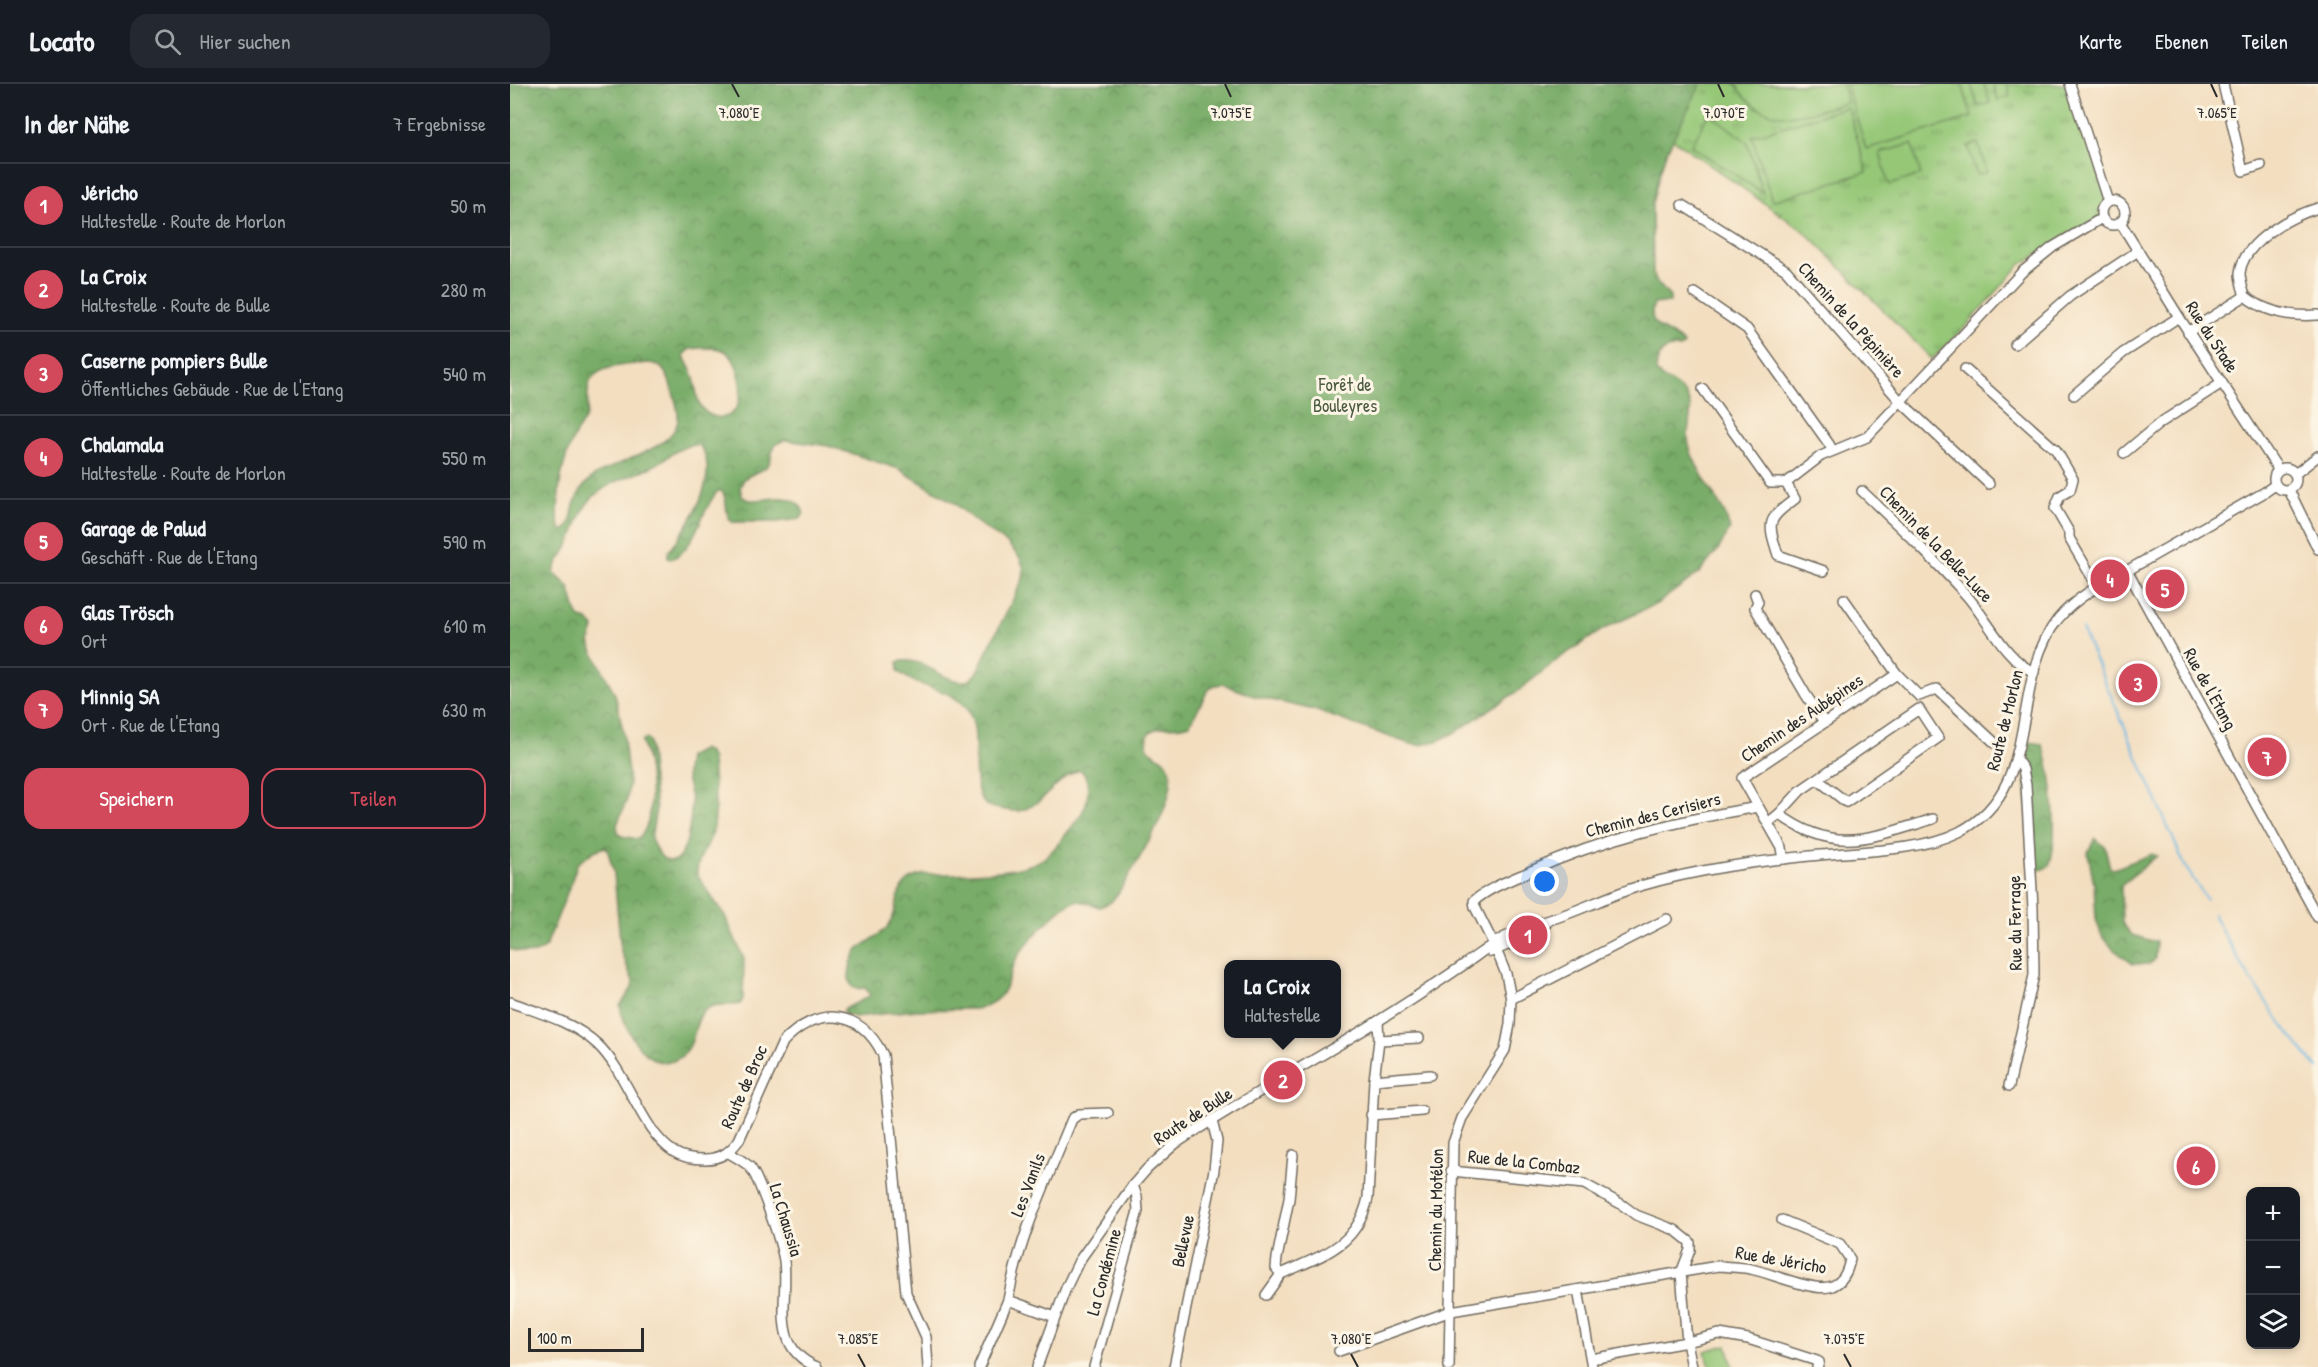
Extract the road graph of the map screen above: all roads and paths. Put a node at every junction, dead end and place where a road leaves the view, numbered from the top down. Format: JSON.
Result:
{"nodes":[{"id":1,"x":2070,"y":84,"type":"edge"},
{"id":2,"x":2223,"y":84,"type":"edge"},
{"id":3,"x":2261,"y":165,"type":"dead end"},
{"id":4,"x":2108,"y":202,"type":"junction"},
{"id":5,"x":1682,"y":205,"type":"dead end"},
{"id":6,"x":2318,"y":208,"type":"edge"},
{"id":7,"x":2102,"y":218,"type":"junction"},
{"id":8,"x":2120,"y":222,"type":"junction"},
{"id":9,"x":2139,"y":251,"type":"junction"},
{"id":10,"x":1695,"y":293,"type":"dead end"},
{"id":11,"x":2245,"y":296,"type":"junction"},
{"id":12,"x":2318,"y":315,"type":"edge"},
{"id":13,"x":2179,"y":317,"type":"junction"},
{"id":14,"x":2188,"y":332,"type":"junction"},
{"id":15,"x":2015,"y":344,"type":"dead end"},
{"id":16,"x":1965,"y":369,"type":"dead end"},
{"id":17,"x":2222,"y":382,"type":"junction"},
{"id":18,"x":1703,"y":389,"type":"dead end"},
{"id":19,"x":2074,"y":395,"type":"dead end"},
{"id":20,"x":1901,"y":402,"type":"junction"},
{"id":21,"x":1832,"y":450,"type":"junction"},
{"id":22,"x":2124,"y":453,"type":"dead end"},
{"id":23,"x":2318,"y":456,"type":"edge"},
{"id":24,"x":2278,"y":470,"type":"junction"},
{"id":25,"x":2295,"y":474,"type":"junction"},
{"id":26,"x":1786,"y":483,"type":"junction"},
{"id":27,"x":1989,"y":484,"type":"dead end"},
{"id":28,"x":2275,"y":485,"type":"junction"},
{"id":29,"x":2289,"y":490,"type":"junction"},
{"id":30,"x":1862,"y":491,"type":"dead end"},
{"id":31,"x":2318,"y":549,"type":"edge"},
{"id":32,"x":2127,"y":570,"type":"junction"},
{"id":33,"x":1824,"y":571,"type":"dead end"},
{"id":34,"x":2097,"y":586,"type":"junction"},
{"id":35,"x":1755,"y":594,"type":"dead end"},
{"id":36,"x":1844,"y":599,"type":"dead end"},
{"id":37,"x":2034,"y":672,"type":"junction"},
{"id":38,"x":1897,"y":674,"type":"junction"},
{"id":39,"x":1824,"y":722,"type":"junction"},
{"id":40,"x":1995,"y":742,"type":"dead end"},
{"id":41,"x":2016,"y":759,"type":"junction"},
{"id":42,"x":1817,"y":779,"type":"junction"},
{"id":43,"x":1758,"y":807,"type":"junction"},
{"id":44,"x":1779,"y":814,"type":"junction"},
{"id":45,"x":1933,"y":819,"type":"dead end"},
{"id":46,"x":1768,"y":822,"type":"junction"},
{"id":47,"x":1784,"y":859,"type":"junction"},
{"id":48,"x":2317,"y":913,"type":"edge"},
{"id":49,"x":1668,"y":919,"type":"dead end"},
{"id":50,"x":1495,"y":947,"type":"junction"},
{"id":51,"x":1422,"y":993,"type":"joint"},
{"id":52,"x":1511,"y":999,"type":"junction"},
{"id":53,"x":510,"y":1002,"type":"edge"},
{"id":54,"x":1378,"y":1021,"type":"junction"},
{"id":55,"x":1419,"y":1038,"type":"dead end"},
{"id":56,"x":1379,"y":1040,"type":"junction"},
{"id":57,"x":1430,"y":1075,"type":"dead end"},
{"id":58,"x":1374,"y":1080,"type":"junction"},
{"id":59,"x":2009,"y":1086,"type":"dead end"},
{"id":60,"x":1422,"y":1111,"type":"dead end"},
{"id":61,"x":1108,"y":1113,"type":"dead end"},
{"id":62,"x":1371,"y":1115,"type":"junction"},
{"id":63,"x":1212,"y":1121,"type":"junction"},
{"id":64,"x":729,"y":1153,"type":"junction"},
{"id":65,"x":1293,"y":1155,"type":"dead end"},
{"id":66,"x":1451,"y":1171,"type":"junction"},
{"id":67,"x":1134,"y":1185,"type":"junction"},
{"id":68,"x":1782,"y":1220,"type":"dead end"},
{"id":69,"x":1681,"y":1273,"type":"junction"},
{"id":70,"x":1281,"y":1274,"type":"junction"},
{"id":71,"x":1578,"y":1290,"type":"junction"},
{"id":72,"x":1266,"y":1295,"type":"dead end"},
{"id":73,"x":1008,"y":1300,"type":"junction"},
{"id":74,"x":1451,"y":1311,"type":"junction"},
{"id":75,"x":1055,"y":1317,"type":"junction"},
{"id":76,"x":1687,"y":1342,"type":"junction"},
{"id":77,"x":1339,"y":1351,"type":"dead end"},
{"id":78,"x":1592,"y":1363,"type":"edge"},
{"id":79,"x":817,"y":1367,"type":"edge"},
{"id":80,"x":928,"y":1367,"type":"edge"},
{"id":81,"x":979,"y":1367,"type":"edge"},
{"id":82,"x":1037,"y":1367,"type":"edge"},
{"id":83,"x":1094,"y":1367,"type":"edge"},
{"id":84,"x":1174,"y":1367,"type":"edge"},
{"id":85,"x":1449,"y":1367,"type":"edge"},
{"id":86,"x":1692,"y":1367,"type":"edge"},
{"id":87,"x":1817,"y":1367,"type":"edge"}],
"edges":[{"from":1,"to":4,"type":"street"},
{"from":2,"to":3,"type":"street"},
{"from":4,"to":7,"type":"street"},
{"from":4,"to":8,"type":"street"},
{"from":5,"to":20,"type":"street","name":"Chemin de la Pépinière"},
{"from":6,"to":11,"type":"street"},
{"from":7,"to":8,"type":"street"},
{"from":7,"to":20,"type":"street","name":"Chemin de la Pépinière"},
{"from":8,"to":9,"type":"street","name":"Rue du Stade"},
{"from":9,"to":13,"type":"street","name":"Rue du Stade"},
{"from":9,"to":15,"type":"street"},
{"from":10,"to":21,"type":"street"},
{"from":11,"to":12,"type":"street"},
{"from":11,"to":14,"type":"street"},
{"from":13,"to":14,"type":"street","name":"Rue du Stade"},
{"from":13,"to":19,"type":"street"},
{"from":14,"to":17,"type":"street","name":"Rue du Stade"},
{"from":16,"to":34,"type":"street"},
{"from":17,"to":22,"type":"street"},
{"from":17,"to":24,"type":"street","name":"Rue du Stade"},
{"from":18,"to":26,"type":"street"},
{"from":20,"to":21,"type":"street","name":"Chemin de la Pépinière"},
{"from":20,"to":27,"type":"street"},
{"from":21,"to":26,"type":"street","name":"Chemin de la Pépinière"},
{"from":23,"to":25,"type":"street"},
{"from":24,"to":25,"type":"street"},
{"from":24,"to":28,"type":"street"},
{"from":25,"to":29,"type":"street"},
{"from":26,"to":33,"type":"street"},
{"from":28,"to":29,"type":"street"},
{"from":28,"to":32,"type":"street","name":"Route de Morlon"},
{"from":29,"to":31,"type":"street"},
{"from":30,"to":37,"type":"street","name":"Chemin de la Belle-Luce"},
{"from":32,"to":34,"type":"street","name":"Route de Morlon"},
{"from":32,"to":48,"type":"street","name":"Rue de l'Etang"},
{"from":34,"to":37,"type":"street","name":"Route de Morlon"},
{"from":35,"to":39,"type":"street"},
{"from":36,"to":38,"type":"street"},
{"from":37,"to":41,"type":"street","name":"Route de Morlon"},
{"from":38,"to":39,"type":"street","name":"Chemin des Aubépines"},
{"from":38,"to":40,"type":"street"},
{"from":39,"to":43,"type":"street","name":"Chemin des Aubépines"},
{"from":41,"to":47,"type":"street","name":"Route de Morlon"},
{"from":41,"to":59,"type":"street","name":"Rue du Ferrage"},
{"from":42,"to":42,"type":"street"},
{"from":42,"to":44,"type":"street"},
{"from":43,"to":46,"type":"street","name":"Chemin des Aubépines"},
{"from":43,"to":50,"type":"street","name":"Chemin des Cerisiers"},
{"from":44,"to":45,"type":"street"},
{"from":44,"to":46,"type":"street"},
{"from":46,"to":47,"type":"street","name":"Chemin des Aubépines"},
{"from":47,"to":50,"type":"street","name":"Route de Morlon"},
{"from":49,"to":52,"type":"street"},
{"from":50,"to":51,"type":"street","name":"Route de Morlon"},
{"from":50,"to":52,"type":"street","name":"Chemin du Motélon"},
{"from":51,"to":54,"type":"street","name":"Route de Bulle"},
{"from":52,"to":66,"type":"street","name":"Chemin du Motélon"},
{"from":53,"to":64,"type":"street","name":"Route de Broc"},
{"from":54,"to":56,"type":"street"},
{"from":54,"to":63,"type":"street","name":"Route de Bulle"},
{"from":55,"to":56,"type":"street"},
{"from":56,"to":58,"type":"street"},
{"from":57,"to":58,"type":"street"},
{"from":58,"to":62,"type":"street"},
{"from":60,"to":62,"type":"street"},
{"from":61,"to":73,"type":"street","name":"Les Vanils"},
{"from":62,"to":70,"type":"street"},
{"from":63,"to":67,"type":"street","name":"Route de Bulle"},
{"from":63,"to":84,"type":"street","name":"Bellevue"},
{"from":64,"to":79,"type":"street","name":"La Chaussia"},
{"from":64,"to":80,"type":"street","name":"Route de Broc"},
{"from":65,"to":70,"type":"street"},
{"from":66,"to":69,"type":"street","name":"Rue de la Combaz"},
{"from":66,"to":74,"type":"street","name":"Chemin du Motélon"},
{"from":67,"to":75,"type":"street","name":"Route de Bulle"},
{"from":67,"to":83,"type":"street","name":"La Condémine"},
{"from":68,"to":69,"type":"street","name":"Rue de Jéricho"},
{"from":69,"to":71,"type":"street","name":"Rue de Jéricho"},
{"from":69,"to":76,"type":"street"},
{"from":70,"to":72,"type":"street"},
{"from":71,"to":74,"type":"street","name":"Rue de Jéricho"},
{"from":71,"to":78,"type":"street"},
{"from":73,"to":75,"type":"street"},
{"from":73,"to":81,"type":"street","name":"Les Vanils"},
{"from":74,"to":77,"type":"street","name":"Rue de Jéricho"},
{"from":74,"to":85,"type":"street"},
{"from":75,"to":82,"type":"street","name":"Route de Bulle"},
{"from":76,"to":78,"type":"street"},
{"from":76,"to":86,"type":"street"},
{"from":76,"to":87,"type":"street"}]}
